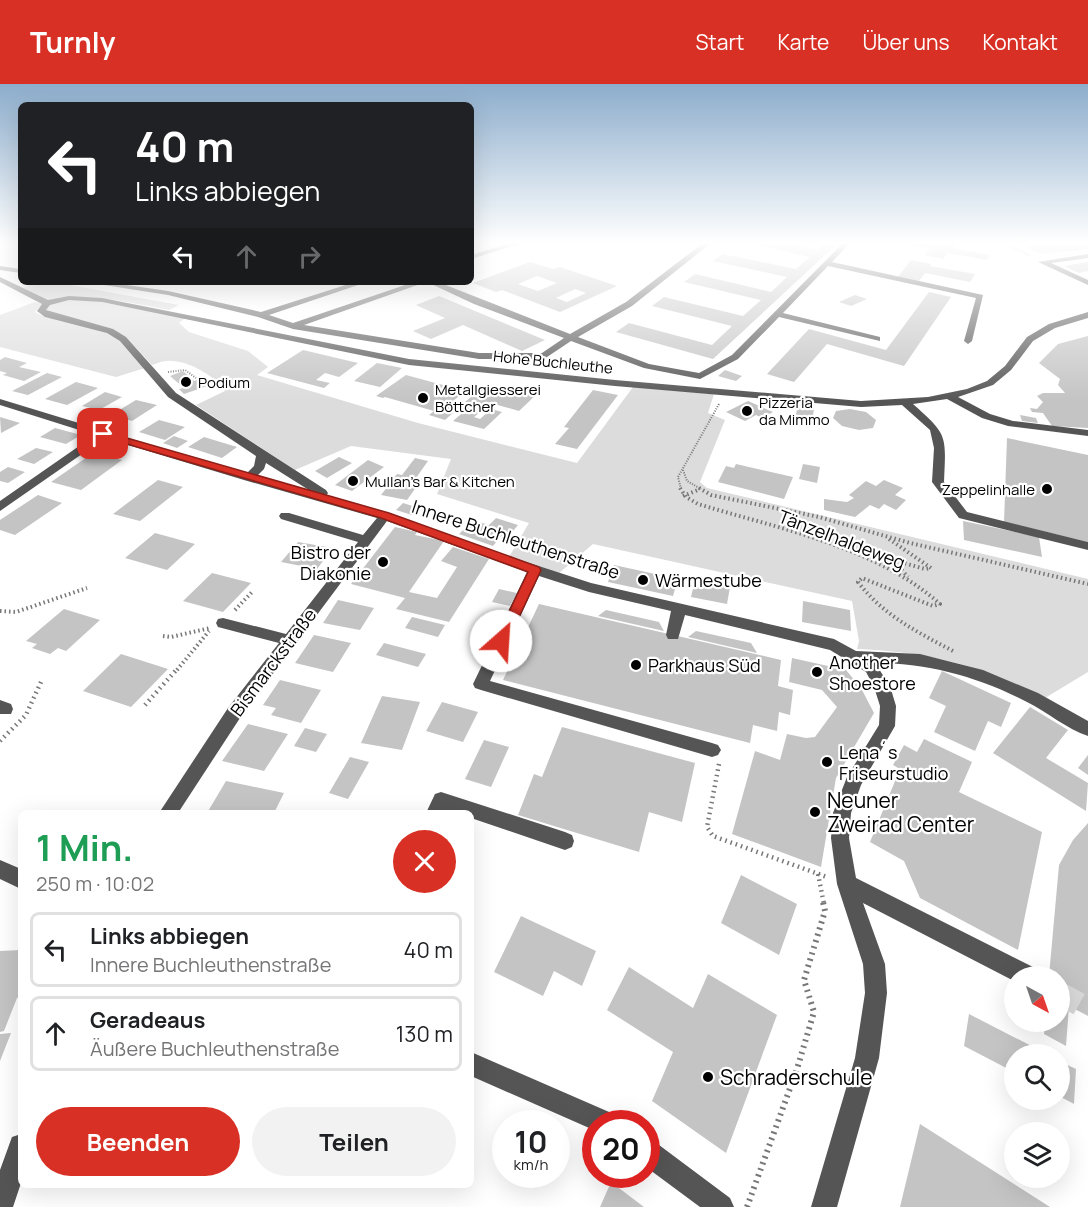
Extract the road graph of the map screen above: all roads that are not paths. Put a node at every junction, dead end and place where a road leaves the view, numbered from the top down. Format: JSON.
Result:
{"nodes":[{"id":1,"x":32,"y":295,"type":"edge"},
{"id":2,"x":178,"y":295,"type":"edge"},
{"id":3,"x":322,"y":295,"type":"edge"},
{"id":4,"x":383,"y":295,"type":"edge"},
{"id":5,"x":464,"y":295,"type":"edge"},
{"id":6,"x":640,"y":295,"type":"edge"},
{"id":7,"x":798,"y":295,"type":"edge"},
{"id":8,"x":973,"y":295,"type":"edge"},
{"id":9,"x":47,"y":303,"type":"junction"},
{"id":10,"x":261,"y":315,"type":"junction"},
{"id":11,"x":779,"y":315,"type":"junction"},
{"id":12,"x":1088,"y":315,"type":"edge"},
{"id":13,"x":293,"y":326,"type":"junction"},
{"id":14,"x":569,"y":338,"type":"junction"},
{"id":15,"x":877,"y":339,"type":"dead end"},
{"id":16,"x":968,"y":341,"type":"dead end"},
{"id":17,"x":949,"y":396,"type":"junction"},
{"id":18,"x":0,"y":402,"type":"edge"},
{"id":19,"x":906,"y":403,"type":"junction"},
{"id":20,"x":1088,"y":433,"type":"edge"},
{"id":21,"x":103,"y":434,"type":"junction"},
{"id":22,"x":262,"y":455,"type":"junction"},
{"id":23,"x":248,"y":478,"type":"junction"},
{"id":24,"x":337,"y":503,"type":"junction"},
{"id":25,"x":0,"y":507,"type":"edge"},
{"id":26,"x":285,"y":516,"type":"dead end"},
{"id":27,"x":385,"y":516,"type":"junction"},
{"id":28,"x":364,"y":540,"type":"junction"},
{"id":29,"x":1088,"y":546,"type":"edge"},
{"id":30,"x":535,"y":570,"type":"junction"},
{"id":31,"x":679,"y":609,"type":"junction"},
{"id":32,"x":216,"y":625,"type":"road end"},
{"id":33,"x":672,"y":634,"type":"dead end"},
{"id":34,"x":289,"y":640,"type":"junction"},
{"id":35,"x":856,"y":657,"type":"junction"},
{"id":36,"x":1088,"y":729,"type":"edge"},
{"id":37,"x":712,"y":750,"type":"road end"},
{"id":38,"x":170,"y":810,"type":"edge"},
{"id":39,"x":436,"y":810,"type":"edge"},
{"id":40,"x":471,"y":810,"type":"edge"},
{"id":41,"x":474,"y":811,"type":"edge"},
{"id":42,"x":565,"y":841,"type":"dead end"},
{"id":43,"x":0,"y":869,"type":"edge"},
{"id":44,"x":18,"y":878,"type":"edge"},
{"id":45,"x":847,"y":884,"type":"junction"},
{"id":46,"x":1007,"y":966,"type":"edge"},
{"id":47,"x":474,"y":1065,"type":"edge"},
{"id":48,"x":582,"y":1113,"type":"edge"},
{"id":49,"x":18,"y":1155,"type":"edge"},
{"id":50,"x":660,"y":1161,"type":"edge"},
{"id":51,"x":0,"y":1207,"type":"edge"},
{"id":52,"x":721,"y":1207,"type":"edge"},
{"id":53,"x":824,"y":1207,"type":"edge"}],
"edges":[{"from":1,"to":9,"type":"street"},
{"from":2,"to":10,"type":"street"},
{"from":3,"to":10,"type":"street"},
{"from":4,"to":13,"type":"street"},
{"from":5,"to":14,"type":"street"},
{"from":6,"to":14,"type":"street"},
{"from":7,"to":11,"type":"street"},
{"from":8,"to":16,"type":"street"},
{"from":9,"to":19,"type":"street","name":"Hohe Buchleuthe"},
{"from":9,"to":22,"type":"street","name":"Innere Buchleuthenstraße"},
{"from":10,"to":13,"type":"street"},
{"from":11,"to":14,"type":"street"},
{"from":11,"to":15,"type":"street"},
{"from":12,"to":17,"type":"street","name":"Hohe Buchleuthe"},
{"from":13,"to":14,"type":"street"},
{"from":17,"to":19,"type":"street","name":"Hohe Buchleuthe"},
{"from":17,"to":20,"type":"street"},
{"from":18,"to":21,"type":"street","name":"Innere Buchleuthenstraße"},
{"from":19,"to":29,"type":"street"},
{"from":21,"to":23,"type":"street","name":"Innere Buchleuthenstraße"},
{"from":21,"to":25,"type":"street"},
{"from":22,"to":23,"type":"street"},
{"from":22,"to":24,"type":"street","name":"Innere Buchleuthenstraße"},
{"from":23,"to":24,"type":"street","name":"Innere Buchleuthenstraße"},
{"from":24,"to":27,"type":"street","name":"Innere Buchleuthenstraße"},
{"from":26,"to":28,"type":"street"},
{"from":27,"to":28,"type":"street","name":"Bismarckstraße"},
{"from":27,"to":30,"type":"street","name":"Innere Buchleuthenstraße"},
{"from":28,"to":34,"type":"street","name":"Bismarckstraße"},
{"from":30,"to":31,"type":"street","name":"Innere Buchleuthenstraße"},
{"from":30,"to":37,"type":"street"},
{"from":31,"to":33,"type":"street"},
{"from":31,"to":35,"type":"street","name":"Innere Buchleuthenstraße"},
{"from":32,"to":34,"type":"street"},
{"from":34,"to":38,"type":"street","name":"Bismarckstraße"},
{"from":35,"to":36,"type":"street","name":"Innere Buchleuthenstraße"},
{"from":35,"to":45,"type":"street","name":"Innere Buchleuthenstraße"},
{"from":39,"to":40,"type":"street"},
{"from":41,"to":42,"type":"street"},
{"from":43,"to":44,"type":"street"},
{"from":45,"to":46,"type":"street"},
{"from":45,"to":53,"type":"street"},
{"from":47,"to":48,"type":"street"},
{"from":49,"to":51,"type":"street"},
{"from":50,"to":52,"type":"street"}]}
